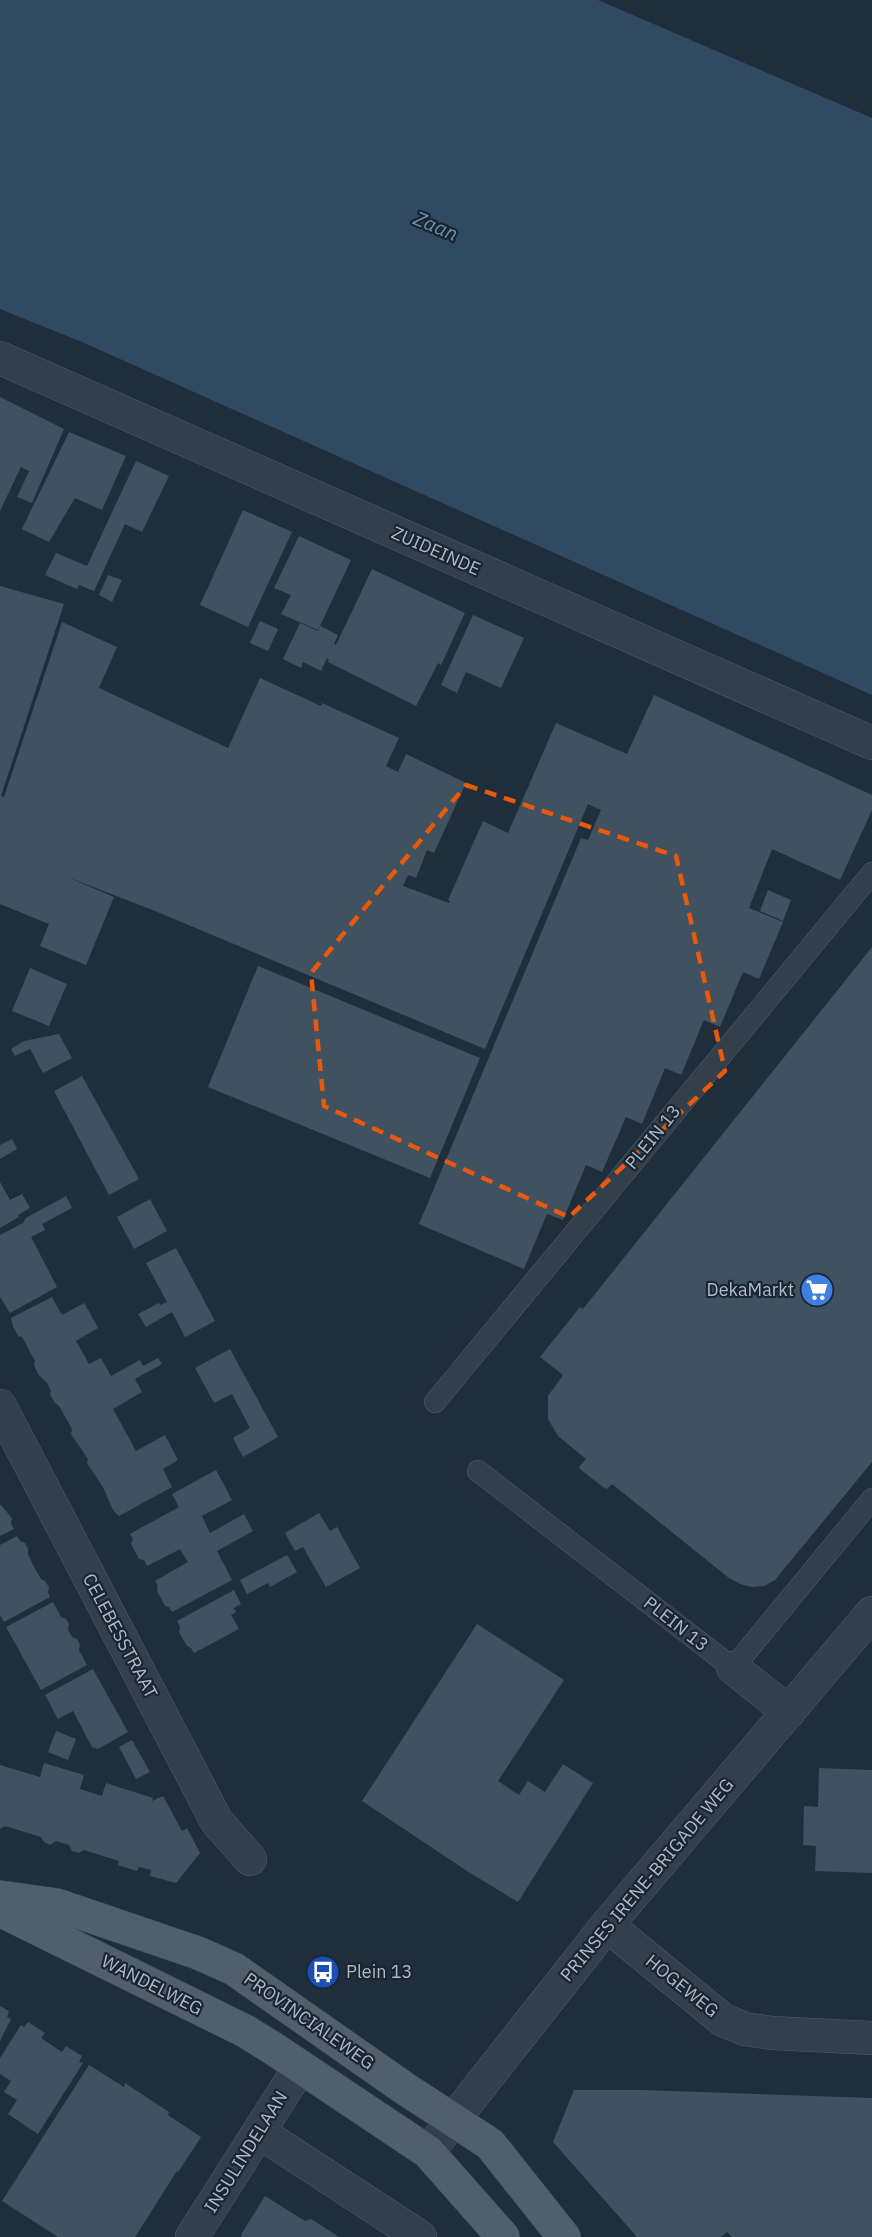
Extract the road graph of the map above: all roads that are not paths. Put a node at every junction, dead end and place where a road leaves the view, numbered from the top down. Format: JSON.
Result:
{"nodes":[{"id":1,"x":0,"y":358,"type":"edge"},
{"id":2,"x":872,"y":743,"type":"edge"},
{"id":3,"x":872,"y":873,"type":"edge"},
{"id":4,"x":435,"y":1402,"type":"dead end"},
{"id":5,"x":0,"y":1406,"type":"edge"},
{"id":6,"x":478,"y":1471,"type":"dead end"},
{"id":7,"x":872,"y":1499,"type":"edge"},
{"id":8,"x":872,"y":1613,"type":"edge"},
{"id":9,"x":733,"y":1668,"type":"junction"},
{"id":10,"x":789,"y":1712,"type":"junction"},
{"id":11,"x":250,"y":1859,"type":"dead end"},
{"id":12,"x":0,"y":1897,"type":"edge"},
{"id":13,"x":0,"y":1910,"type":"edge"},
{"id":14,"x":607,"y":1925,"type":"junction"},
{"id":15,"x":872,"y":2038,"type":"edge"},
{"id":16,"x":300,"y":2067,"type":"junction"},
{"id":17,"x":452,"y":2121,"type":"junction"},
{"id":18,"x":259,"y":2132,"type":"junction"},
{"id":19,"x":428,"y":2152,"type":"junction"},
{"id":20,"x":192,"y":2237,"type":"edge"},
{"id":21,"x":420,"y":2237,"type":"edge"},
{"id":22,"x":503,"y":2237,"type":"edge"},
{"id":23,"x":564,"y":2237,"type":"edge"}],
"edges":[{"from":1,"to":2,"type":"street","name":"ZUIDEINDE"},
{"from":3,"to":4,"type":"lane","name":"PLEIN 13"},
{"from":5,"to":11,"type":"street","name":"CELEBESSTRAAT"},
{"from":6,"to":9,"type":"lane","name":"PLEIN 13"},
{"from":7,"to":9,"type":"lane"},
{"from":8,"to":10,"type":"street","name":"PRINSES IRENE-BRIGADE WEG"},
{"from":9,"to":10,"type":"street","name":"PLEIN 13"},
{"from":10,"to":14,"type":"street","name":"PRINSES IRENE-BRIGADE WEG"},
{"from":12,"to":17,"type":"main road","name":"PROVINCIALEWEG"},
{"from":13,"to":16,"type":"main road","name":"WANDELWEG"},
{"from":14,"to":15,"type":"street","name":"HOGEWEG"},
{"from":14,"to":17,"type":"street","name":"PRINSES IRENE-BRIGADE WEG"},
{"from":16,"to":18,"type":"street","name":"INSULINDELAAN"},
{"from":16,"to":19,"type":"main road"},
{"from":17,"to":19,"type":"street","name":"PRINSES IRENE-BRIGADE WEG"},
{"from":17,"to":23,"type":"main road","name":"PROVINCIALEWEG"},
{"from":18,"to":20,"type":"street","name":"INSULINDELAAN"},
{"from":18,"to":21,"type":"street"},
{"from":19,"to":22,"type":"main road"}]}
